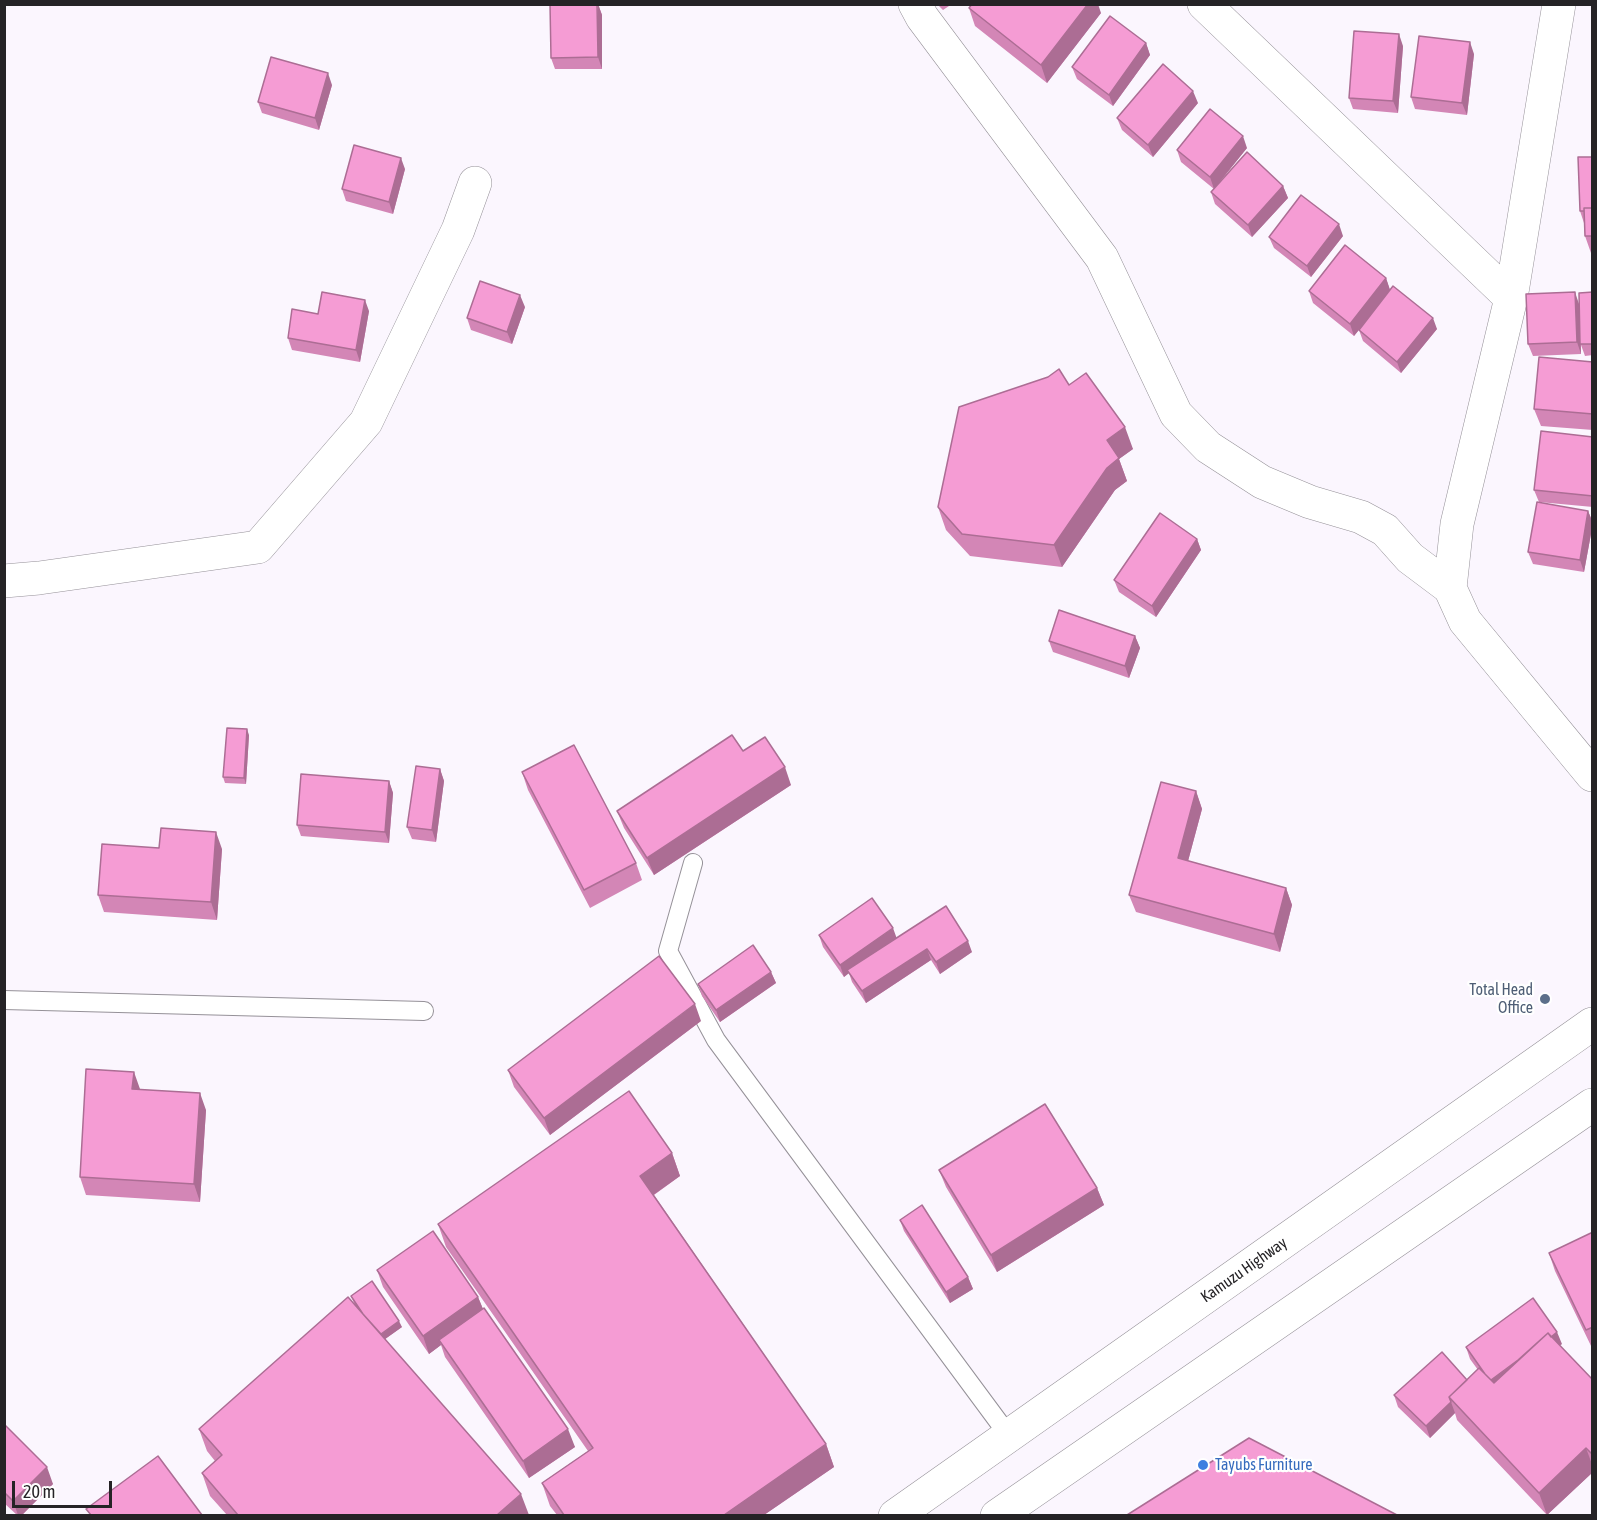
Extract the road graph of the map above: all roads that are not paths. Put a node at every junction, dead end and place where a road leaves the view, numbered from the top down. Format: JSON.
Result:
{"nodes":[{"id":1,"x":915,"y":4,"type":"edge"},
{"id":2,"x":1204,"y":4,"type":"edge"},
{"id":3,"x":1559,"y":4,"type":"edge"},
{"id":4,"x":475,"y":183,"type":"dead end"},
{"id":5,"x":1511,"y":298,"type":"junction"},
{"id":6,"x":4,"y":581,"type":"edge"},
{"id":7,"x":1450,"y":588,"type":"junction"},
{"id":8,"x":1593,"y":774,"type":"edge"},
{"id":9,"x":693,"y":863,"type":"dead end"},
{"id":10,"x":4,"y":1000,"type":"edge"},
{"id":11,"x":424,"y":1011,"type":"dead end"},
{"id":12,"x":1593,"y":1024,"type":"edge"},
{"id":13,"x":1593,"y":1106,"type":"edge"},
{"id":14,"x":1009,"y":1436,"type":"junction"},
{"id":15,"x":895,"y":1515,"type":"edge"},
{"id":16,"x":997,"y":1515,"type":"edge"}],
"edges":[{"from":1,"to":7,"type":"main road"},
{"from":2,"to":5,"type":"main road"},
{"from":3,"to":5,"type":"main road"},
{"from":4,"to":6,"type":"main road"},
{"from":5,"to":7,"type":"main road"},
{"from":7,"to":8,"type":"main road"},
{"from":9,"to":14,"type":"lane"},
{"from":10,"to":11,"type":"lane"},
{"from":12,"to":14,"type":"main road","name":"Kamuzu Highway"},
{"from":13,"to":16,"type":"main road"},
{"from":14,"to":15,"type":"main road","name":"Kamuzu Highway"}]}
